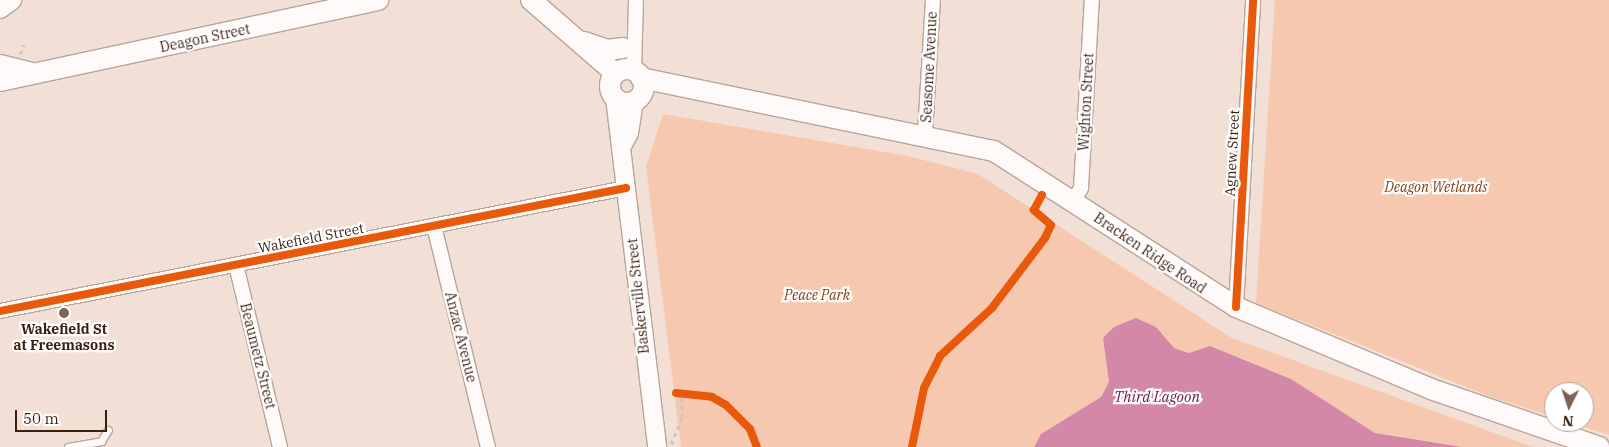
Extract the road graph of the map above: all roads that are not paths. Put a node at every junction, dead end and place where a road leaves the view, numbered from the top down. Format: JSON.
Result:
{"nodes":[{"id":1,"x":11,"y":0,"type":"edge"},
{"id":2,"x":531,"y":0,"type":"edge"},
{"id":3,"x":636,"y":0,"type":"edge"},
{"id":4,"x":933,"y":0,"type":"edge"},
{"id":5,"x":1092,"y":0,"type":"edge"},
{"id":6,"x":1253,"y":0,"type":"edge"},
{"id":7,"x":369,"y":1,"type":"edge"},
{"id":8,"x":0,"y":8,"type":"edge"},
{"id":9,"x":633,"y":28,"type":"junction"},
{"id":10,"x":562,"y":29,"type":"junction"},
{"id":11,"x":582,"y":42,"type":"junction"},
{"id":12,"x":623,"y":48,"type":"junction"},
{"id":13,"x":0,"y":65,"type":"edge"},
{"id":14,"x":32,"y":73,"type":"junction"},
{"id":15,"x":0,"y":81,"type":"edge"},
{"id":16,"x":626,"y":84,"type":"junction"},
{"id":17,"x":925,"y":134,"type":"junction"},
{"id":18,"x":626,"y":188,"type":"junction"},
{"id":19,"x":1073,"y":201,"type":"junction"},
{"id":20,"x":434,"y":226,"type":"junction"},
{"id":21,"x":236,"y":265,"type":"junction"},
{"id":22,"x":1236,"y":308,"type":"junction"},
{"id":23,"x":0,"y":311,"type":"edge"},
{"id":24,"x":108,"y":430,"type":"dead end"},
{"id":25,"x":662,"y":446,"type":"edge"},
{"id":26,"x":68,"y":447,"type":"edge"},
{"id":27,"x":280,"y":447,"type":"edge"},
{"id":28,"x":488,"y":447,"type":"edge"},
{"id":29,"x":1599,"y":447,"type":"edge"}],
"edges":[{"from":1,"to":8,"type":"main road"},
{"from":2,"to":10,"type":"main road"},
{"from":3,"to":9,"type":"street"},
{"from":4,"to":17,"type":"street","name":"Seasome Avenue"},
{"from":5,"to":19,"type":"street","name":"Wighton Street"},
{"from":6,"to":22,"type":"street","name":"Agnew Street"},
{"from":7,"to":14,"type":"main road","name":"Deagon Street"},
{"from":9,"to":12,"type":"street"},
{"from":9,"to":16,"type":"street"},
{"from":10,"to":11,"type":"main road"},
{"from":10,"to":16,"type":"main road"},
{"from":11,"to":12,"type":"main road"},
{"from":11,"to":16,"type":"main road"},
{"from":12,"to":16,"type":"street"},
{"from":13,"to":14,"type":"main road","name":"Deagon Street"},
{"from":14,"to":15,"type":"main road","name":"Deagon Street"},
{"from":16,"to":17,"type":"main road","name":"Bracken Ridge Road"},
{"from":16,"to":18,"type":"street","name":"Baskerville Street"},
{"from":17,"to":19,"type":"main road","name":"Bracken Ridge Road"},
{"from":18,"to":20,"type":"street","name":"Wakefield Street"},
{"from":18,"to":25,"type":"street","name":"Baskerville Street"},
{"from":19,"to":22,"type":"main road","name":"Bracken Ridge Road"},
{"from":20,"to":21,"type":"street","name":"Wakefield Street"},
{"from":20,"to":28,"type":"street","name":"Anzac Avenue"},
{"from":21,"to":23,"type":"street","name":"Wakefield Street"},
{"from":21,"to":27,"type":"street","name":"Beaumetz Street"},
{"from":22,"to":29,"type":"main road","name":"Bracken Ridge Road"},
{"from":24,"to":26,"type":"lane"}]}
